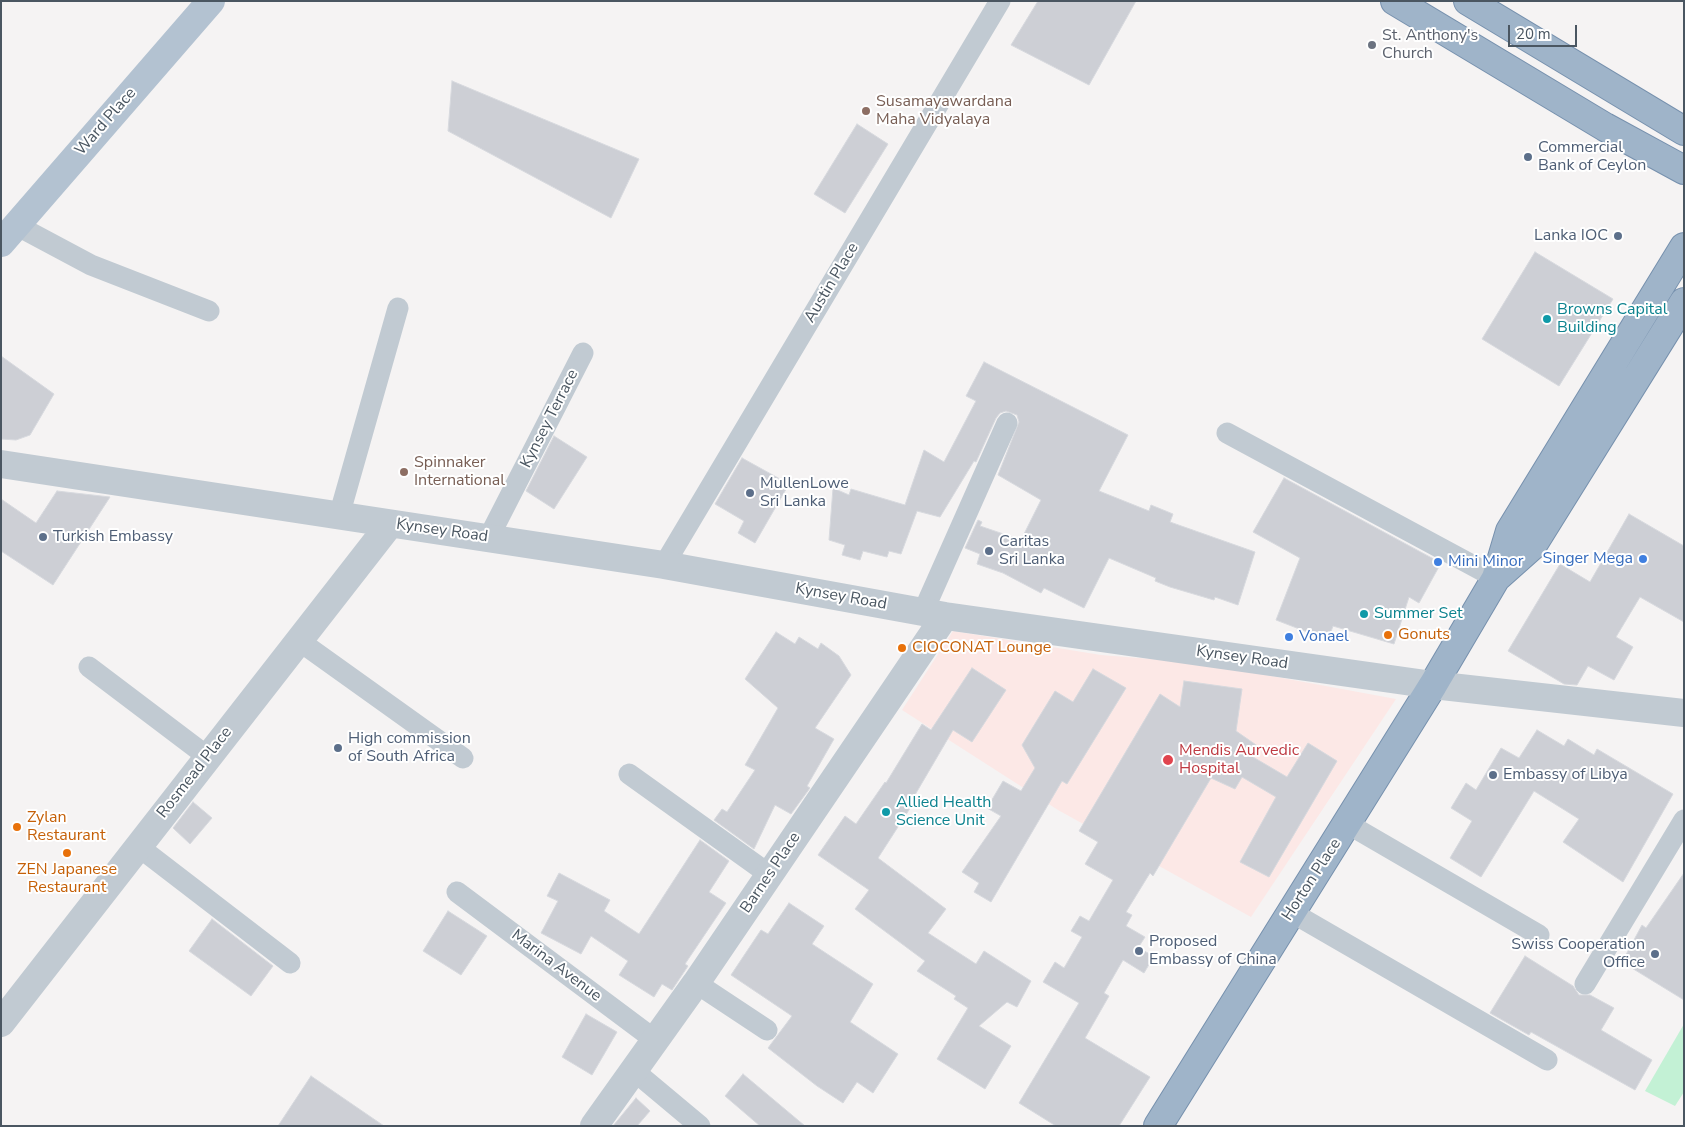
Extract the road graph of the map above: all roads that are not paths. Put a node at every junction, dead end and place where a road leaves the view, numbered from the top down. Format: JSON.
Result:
{"nodes":[{"id":1,"x":211,"y":1,"type":"edge"},
{"id":2,"x":1000,"y":1,"type":"edge"},
{"id":3,"x":1394,"y":1,"type":"edge"},
{"id":4,"x":1468,"y":1,"type":"edge"},
{"id":5,"x":1684,"y":132,"type":"edge"},
{"id":6,"x":1684,"y":170,"type":"edge"},
{"id":7,"x":9,"y":234,"type":"edge"},
{"id":8,"x":1684,"y":247,"type":"edge"},
{"id":9,"x":1684,"y":302,"type":"edge"},
{"id":10,"x":398,"y":308,"type":"dead end"},
{"id":11,"x":209,"y":311,"type":"dead end"},
{"id":12,"x":583,"y":353,"type":"dead end"},
{"id":13,"x":1007,"y":423,"type":"dead end"},
{"id":14,"x":1227,"y":433,"type":"dead end"},
{"id":15,"x":1,"y":464,"type":"edge"},
{"id":16,"x":339,"y":516,"type":"junction"},
{"id":17,"x":390,"y":524,"type":"junction"},
{"id":18,"x":489,"y":537,"type":"junction"},
{"id":19,"x":664,"y":566,"type":"junction"},
{"id":20,"x":1496,"y":578,"type":"junction"},
{"id":21,"x":934,"y":614,"type":"junction"},
{"id":22,"x":298,"y":640,"type":"junction"},
{"id":23,"x":89,"y":667,"type":"dead end"},
{"id":24,"x":1433,"y":685,"type":"junction"},
{"id":25,"x":1684,"y":714,"type":"edge"},
{"id":26,"x":208,"y":757,"type":"junction"},
{"id":27,"x":464,"y":758,"type":"dead end"},
{"id":28,"x":629,"y":774,"type":"dead end"},
{"id":29,"x":1684,"y":820,"type":"edge"},
{"id":30,"x":1348,"y":824,"type":"junction"},
{"id":31,"x":139,"y":847,"type":"junction"},
{"id":32,"x":770,"y":875,"type":"junction"},
{"id":33,"x":457,"y":892,"type":"dead end"},
{"id":34,"x":1291,"y":912,"type":"junction"},
{"id":35,"x":1539,"y":935,"type":"dead end"},
{"id":36,"x":290,"y":963,"type":"dead end"},
{"id":37,"x":696,"y":983,"type":"junction"},
{"id":38,"x":1585,"y":984,"type":"dead end"},
{"id":39,"x":1,"y":1023,"type":"edge"},
{"id":40,"x":768,"y":1030,"type":"dead end"},
{"id":41,"x":655,"y":1040,"type":"junction"},
{"id":42,"x":1547,"y":1060,"type":"dead end"},
{"id":43,"x":633,"y":1070,"type":"junction"},
{"id":44,"x":594,"y":1126,"type":"edge"},
{"id":45,"x":700,"y":1126,"type":"edge"},
{"id":46,"x":1158,"y":1126,"type":"edge"}],
"edges":[{"from":1,"to":7,"type":"main road","name":"Ward Place"},
{"from":2,"to":19,"type":"street","name":"Austin Place"},
{"from":3,"to":6,"type":"highway"},
{"from":4,"to":5,"type":"highway"},
{"from":7,"to":11,"type":"street"},
{"from":8,"to":20,"type":"highway"},
{"from":9,"to":20,"type":"highway"},
{"from":10,"to":16,"type":"street"},
{"from":12,"to":18,"type":"street","name":"Kynsey Terrace"},
{"from":13,"to":21,"type":"street"},
{"from":14,"to":20,"type":"street"},
{"from":15,"to":16,"type":"street","name":"Kynsey Road"},
{"from":16,"to":17,"type":"street","name":"Kynsey Road"},
{"from":17,"to":18,"type":"street","name":"Kynsey Road"},
{"from":17,"to":22,"type":"street","name":"Rosmead Place"},
{"from":18,"to":19,"type":"street","name":"Kynsey Road"},
{"from":19,"to":21,"type":"street","name":"Kynsey Road"},
{"from":20,"to":24,"type":"highway","name":"Horton Place"},
{"from":21,"to":24,"type":"street","name":"Kynsey Road"},
{"from":21,"to":32,"type":"street","name":"Barnes Place"},
{"from":22,"to":26,"type":"street","name":"Rosmead Place"},
{"from":22,"to":27,"type":"street"},
{"from":23,"to":26,"type":"street"},
{"from":24,"to":25,"type":"street","name":"Kynsey Road"},
{"from":24,"to":30,"type":"highway","name":"Horton Place"},
{"from":26,"to":31,"type":"street","name":"Rosmead Place"},
{"from":28,"to":32,"type":"street"},
{"from":29,"to":38,"type":"street"},
{"from":30,"to":34,"type":"highway","name":"Horton Place"},
{"from":30,"to":35,"type":"street"},
{"from":31,"to":36,"type":"street"},
{"from":31,"to":39,"type":"street","name":"Rosmead Place"},
{"from":32,"to":37,"type":"street","name":"Barnes Place"},
{"from":33,"to":41,"type":"street","name":"Marina Avenue"},
{"from":34,"to":42,"type":"street"},
{"from":34,"to":46,"type":"highway","name":"Horton Place"},
{"from":37,"to":40,"type":"street"},
{"from":37,"to":41,"type":"street","name":"Barnes Place"},
{"from":41,"to":43,"type":"street","name":"Barnes Place"},
{"from":43,"to":44,"type":"street","name":"Barnes Place"},
{"from":43,"to":45,"type":"street"}]}
